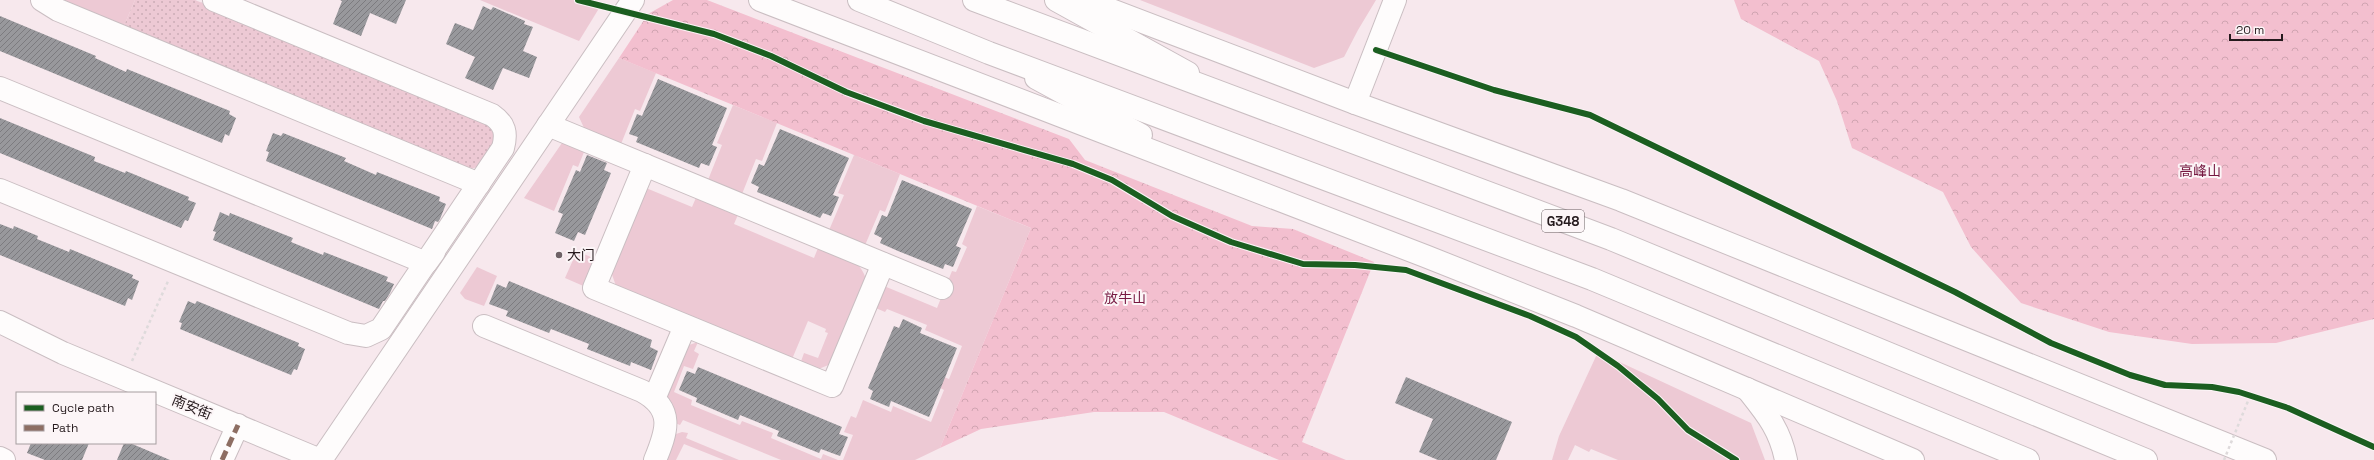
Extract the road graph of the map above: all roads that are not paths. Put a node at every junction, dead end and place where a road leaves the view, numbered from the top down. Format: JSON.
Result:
{"nodes":[{"id":1,"x":42,"y":0,"type":"edge"},
{"id":2,"x":214,"y":0,"type":"edge"},
{"id":3,"x":633,"y":0,"type":"edge"},
{"id":4,"x":760,"y":0,"type":"edge"},
{"id":5,"x":859,"y":0,"type":"edge"},
{"id":6,"x":974,"y":0,"type":"edge"},
{"id":7,"x":1056,"y":0,"type":"edge"},
{"id":8,"x":1085,"y":0,"type":"edge"},
{"id":9,"x":1395,"y":0,"type":"edge"},
{"id":10,"x":989,"y":53,"type":"junction"},
{"id":11,"x":0,"y":88,"type":"edge"},
{"id":12,"x":1238,"y":101,"type":"junction"},
{"id":13,"x":1355,"y":103,"type":"junction"},
{"id":14,"x":548,"y":125,"type":"junction"},
{"id":15,"x":645,"y":165,"type":"junction"},
{"id":16,"x":1220,"y":178,"type":"junction"},
{"id":17,"x":479,"y":184,"type":"junction"},
{"id":18,"x":0,"y":190,"type":"edge"},
{"id":19,"x":458,"y":216,"type":"junction"},
{"id":20,"x":883,"y":264,"type":"junction"},
{"id":21,"x":942,"y":288,"type":"dead end"},
{"id":22,"x":0,"y":322,"type":"edge"},
{"id":23,"x":484,"y":326,"type":"dead end"},
{"id":24,"x":685,"y":326,"type":"junction"},
{"id":25,"x":1747,"y":389,"type":"junction"},
{"id":26,"x":654,"y":399,"type":"junction"},
{"id":27,"x":238,"y":425,"type":"junction"},
{"id":28,"x":0,"y":458,"type":"edge"},
{"id":29,"x":4,"y":460,"type":"edge"},
{"id":30,"x":222,"y":460,"type":"edge"},
{"id":31,"x":320,"y":460,"type":"edge"},
{"id":32,"x":655,"y":460,"type":"edge"},
{"id":33,"x":1786,"y":460,"type":"edge"},
{"id":34,"x":1914,"y":460,"type":"edge"},
{"id":35,"x":2028,"y":460,"type":"edge"},
{"id":36,"x":2146,"y":460,"type":"edge"},
{"id":37,"x":2266,"y":460,"type":"edge"}],
"edges":[{"from":1,"to":17,"type":"main road"},
{"from":2,"to":17,"type":"main road"},
{"from":3,"to":14,"type":"main road"},
{"from":4,"to":16,"type":"main road"},
{"from":5,"to":10,"type":"main road"},
{"from":6,"to":12,"type":"main road","number":"G348"},
{"from":7,"to":12,"type":"main road"},
{"from":8,"to":13,"type":"main road"},
{"from":9,"to":13,"type":"main road"},
{"from":10,"to":16,"type":"main road"},
{"from":10,"to":35,"type":"main road"},
{"from":11,"to":19,"type":"main road"},
{"from":12,"to":36,"type":"main road","number":"G348"},
{"from":13,"to":37,"type":"main road"},
{"from":14,"to":15,"type":"main road"},
{"from":14,"to":31,"type":"main road"},
{"from":15,"to":20,"type":"main road"},
{"from":15,"to":24,"type":"main road"},
{"from":16,"to":25,"type":"main road"},
{"from":17,"to":19,"type":"main road"},
{"from":18,"to":19,"type":"main road"},
{"from":20,"to":21,"type":"main road"},
{"from":20,"to":24,"type":"main road"},
{"from":22,"to":27,"type":"main road","name":"南安街"},
{"from":23,"to":26,"type":"main road"},
{"from":24,"to":26,"type":"main road"},
{"from":25,"to":33,"type":"main road"},
{"from":25,"to":34,"type":"main road"},
{"from":26,"to":32,"type":"main road"},
{"from":27,"to":30,"type":"main road"},
{"from":27,"to":31,"type":"main road","name":"南安街"},
{"from":28,"to":29,"type":"main road"}]}
